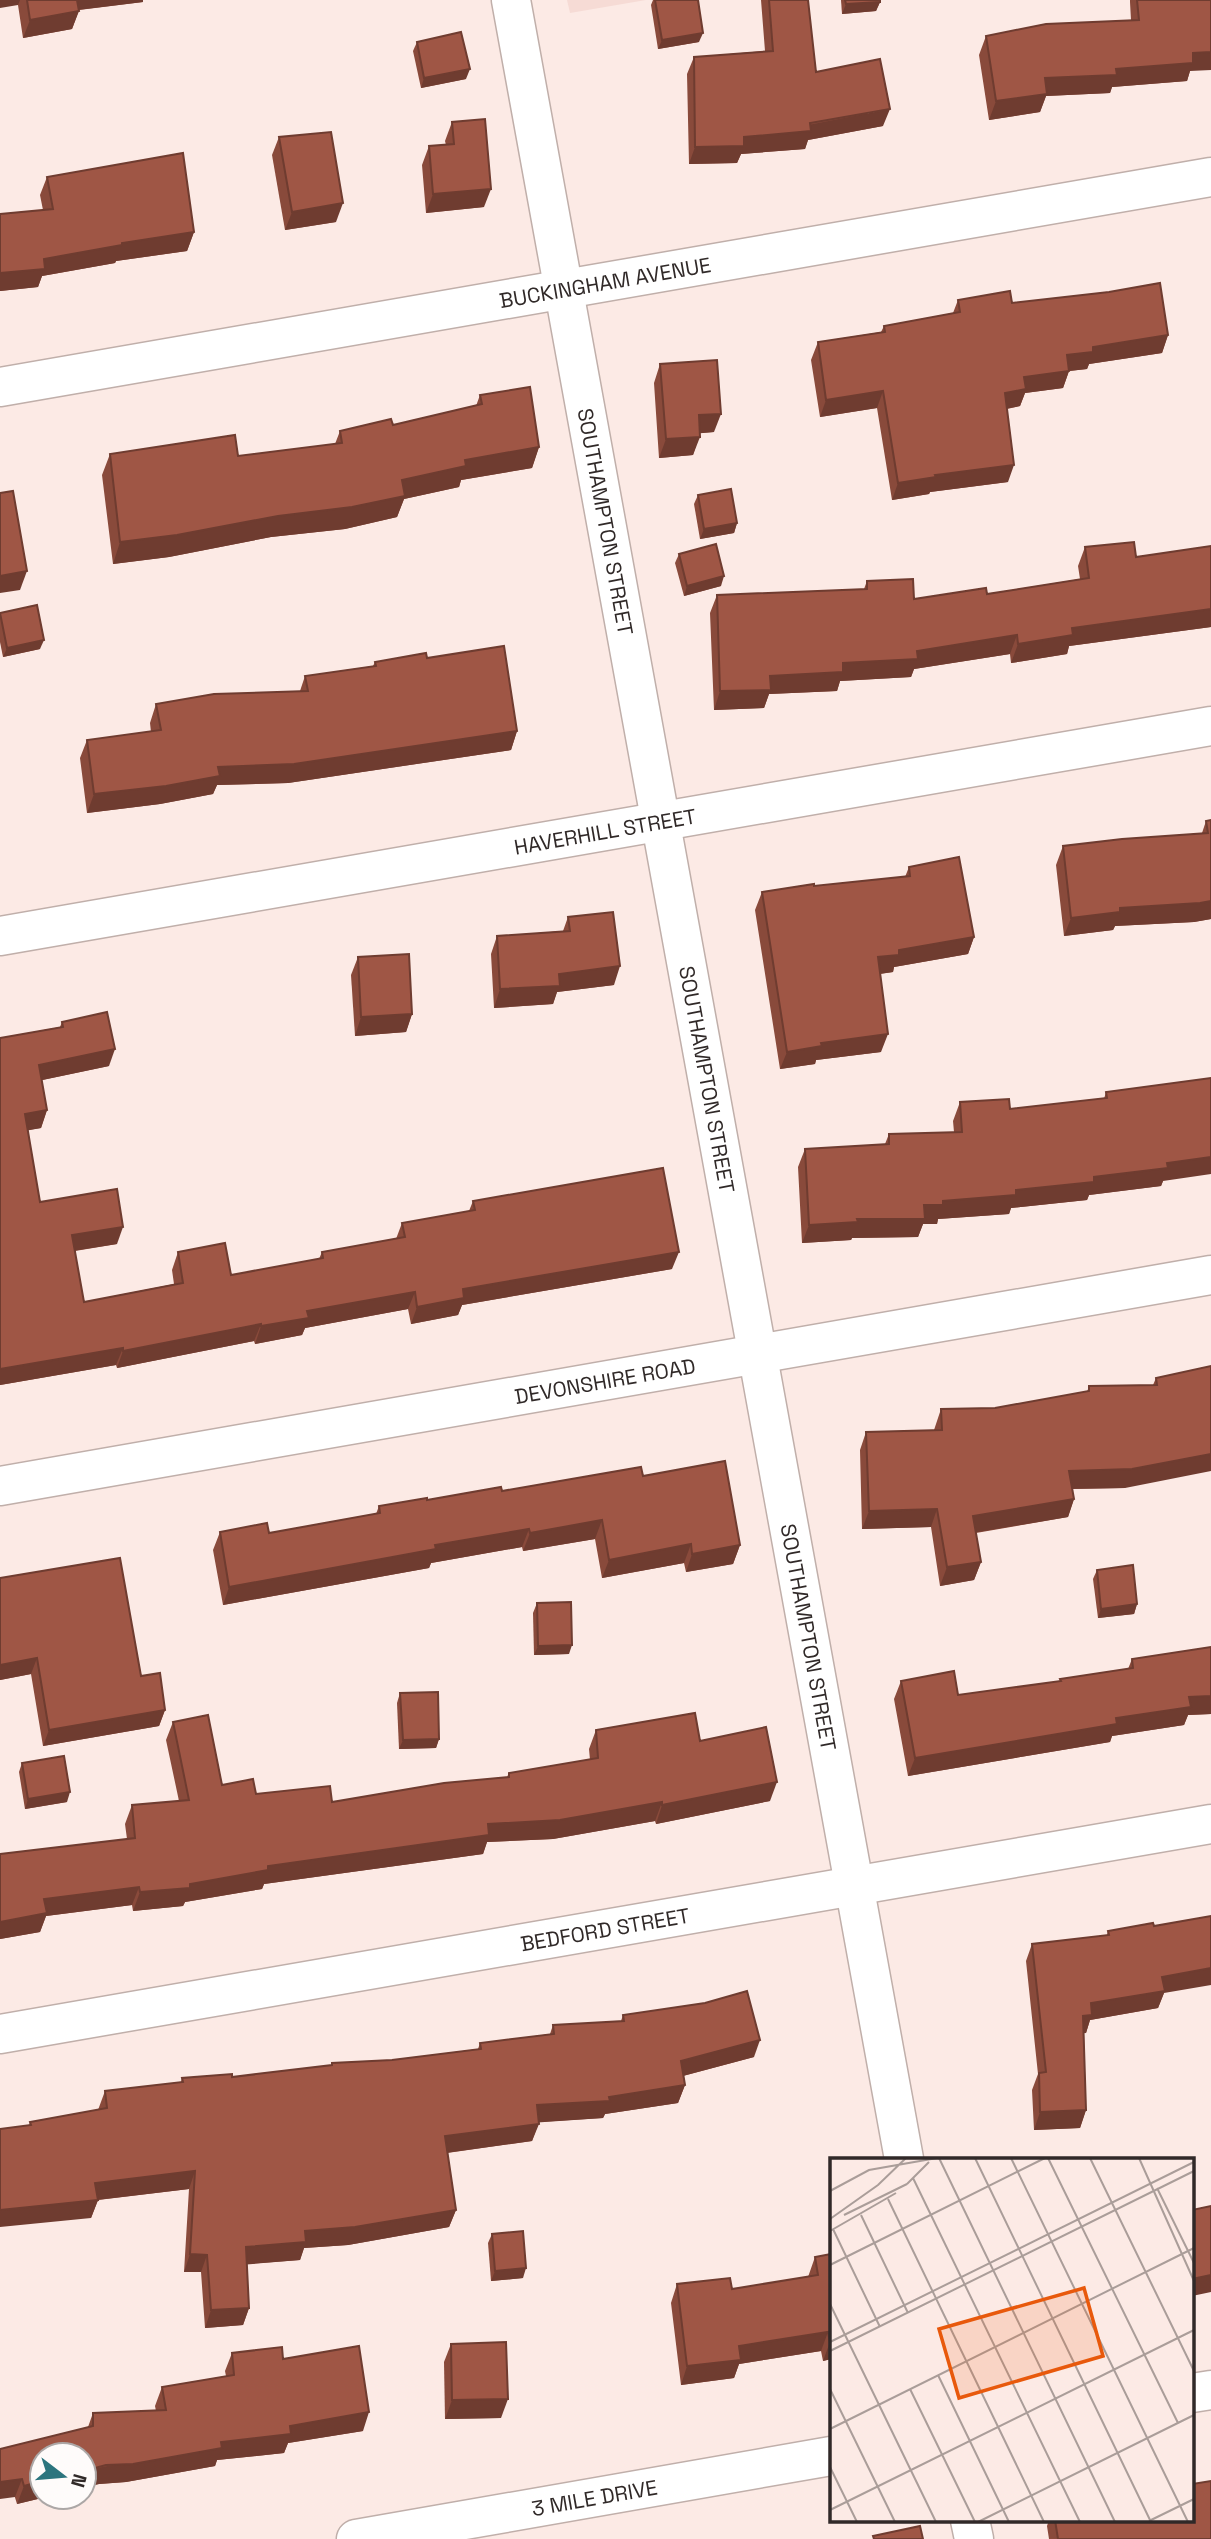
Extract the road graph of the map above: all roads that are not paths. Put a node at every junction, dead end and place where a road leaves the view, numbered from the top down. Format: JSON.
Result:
{"nodes":[{"id":1,"x":511,"y":0,"type":"edge"},
{"id":2,"x":1211,"y":177,"type":"edge"},
{"id":3,"x":564,"y":290,"type":"junction"},
{"id":4,"x":0,"y":387,"type":"edge"},
{"id":5,"x":1211,"y":726,"type":"edge"},
{"id":6,"x":661,"y":821,"type":"junction"},
{"id":7,"x":0,"y":936,"type":"edge"},
{"id":8,"x":1211,"y":1275,"type":"edge"},
{"id":9,"x":759,"y":1354,"type":"junction"},
{"id":10,"x":0,"y":1486,"type":"edge"},
{"id":11,"x":1211,"y":1824,"type":"edge"},
{"id":12,"x":854,"y":1886,"type":"junction"},
{"id":13,"x":0,"y":2034,"type":"edge"},
{"id":14,"x":904,"y":2158,"type":"edge"},
{"id":15,"x":830,"y":2456,"type":"edge"},
{"id":16,"x":356,"y":2539,"type":"edge"}],
"edges":[{"from":1,"to":3,"type":"street","name":"SOUTHAMPTON STREET"},
{"from":2,"to":3,"type":"street","name":"BUCKINGHAM AVENUE"},
{"from":3,"to":4,"type":"street","name":"BUCKINGHAM AVENUE"},
{"from":3,"to":6,"type":"street","name":"SOUTHAMPTON STREET"},
{"from":5,"to":6,"type":"street","name":"HAVERHILL STREET"},
{"from":6,"to":7,"type":"street","name":"HAVERHILL STREET"},
{"from":6,"to":9,"type":"street","name":"SOUTHAMPTON STREET"},
{"from":8,"to":9,"type":"street","name":"DEVONSHIRE ROAD"},
{"from":9,"to":10,"type":"street","name":"DEVONSHIRE ROAD"},
{"from":9,"to":12,"type":"street","name":"SOUTHAMPTON STREET"},
{"from":11,"to":12,"type":"street","name":"BEDFORD STREET"},
{"from":12,"to":13,"type":"street","name":"BEDFORD STREET"},
{"from":12,"to":14,"type":"street","name":"SOUTHAMPTON STREET"},
{"from":15,"to":16,"type":"street","name":"3 MILE DRIVE"}]}
